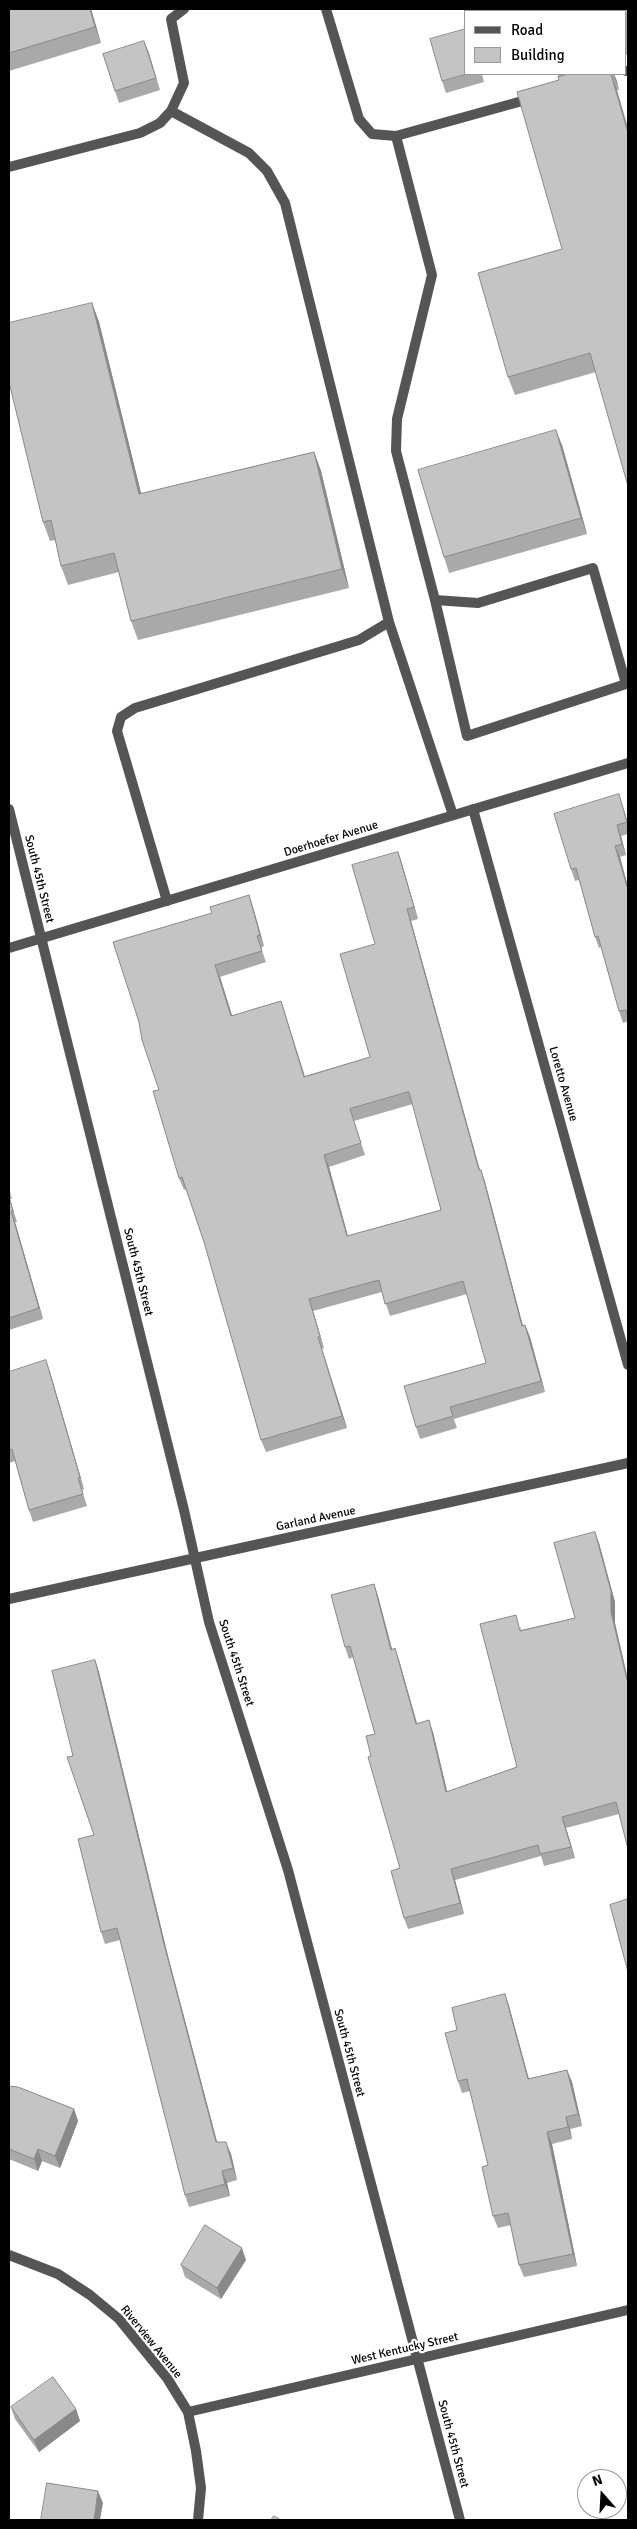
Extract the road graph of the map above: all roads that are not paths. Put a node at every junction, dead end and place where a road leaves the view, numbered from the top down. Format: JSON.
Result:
{"nodes":[{"id":1,"x":184,"y":9,"type":"edge"},
{"id":2,"x":326,"y":9,"type":"edge"},
{"id":3,"x":544,"y":94,"type":"edge"},
{"id":4,"x":172,"y":111,"type":"junction"},
{"id":5,"x":396,"y":136,"type":"junction"},
{"id":6,"x":9,"y":168,"type":"edge"},
{"id":7,"x":435,"y":600,"type":"junction"},
{"id":8,"x":389,"y":622,"type":"junction"},
{"id":9,"x":628,"y":762,"type":"edge"},
{"id":10,"x":9,"y":809,"type":"edge"},
{"id":11,"x":473,"y":809,"type":"junction"},
{"id":12,"x":453,"y":816,"type":"junction"},
{"id":13,"x":167,"y":901,"type":"junction"},
{"id":14,"x":42,"y":938,"type":"junction"},
{"id":15,"x":9,"y":948,"type":"edge"},
{"id":16,"x":628,"y":1365,"type":"edge"},
{"id":17,"x":628,"y":1463,"type":"edge"},
{"id":18,"x":194,"y":1558,"type":"junction"},
{"id":19,"x":9,"y":1599,"type":"edge"},
{"id":20,"x":9,"y":2255,"type":"edge"},
{"id":21,"x":628,"y":2310,"type":"edge"},
{"id":22,"x":418,"y":2359,"type":"junction"},
{"id":23,"x":188,"y":2412,"type":"junction"},
{"id":24,"x":198,"y":2520,"type":"edge"},
{"id":25,"x":460,"y":2520,"type":"edge"}],
"edges":[{"from":1,"to":4,"type":"street"},
{"from":2,"to":5,"type":"street"},
{"from":3,"to":5,"type":"street"},
{"from":4,"to":6,"type":"street"},
{"from":4,"to":8,"type":"street"},
{"from":5,"to":7,"type":"street"},
{"from":7,"to":7,"type":"street"},
{"from":8,"to":12,"type":"street"},
{"from":8,"to":13,"type":"street"},
{"from":9,"to":11,"type":"street","name":"Doerhoefer Avenue"},
{"from":10,"to":14,"type":"street","name":"South 45th Street"},
{"from":11,"to":12,"type":"street","name":"Doerhoefer Avenue"},
{"from":11,"to":16,"type":"street","name":"Loretto Avenue"},
{"from":12,"to":13,"type":"street","name":"Doerhoefer Avenue"},
{"from":13,"to":14,"type":"street","name":"Doerhoefer Avenue"},
{"from":14,"to":15,"type":"street","name":"Doerhoefer Avenue"},
{"from":14,"to":18,"type":"street","name":"South 45th Street"},
{"from":17,"to":18,"type":"street","name":"Garland Avenue"},
{"from":18,"to":19,"type":"street","name":"Garland Avenue"},
{"from":18,"to":22,"type":"street","name":"South 45th Street"},
{"from":20,"to":23,"type":"street","name":"Riverview Avenue"},
{"from":21,"to":22,"type":"street","name":"West Kentucky Street"},
{"from":22,"to":23,"type":"street","name":"West Kentucky Street"},
{"from":22,"to":25,"type":"street","name":"South 45th Street"},
{"from":23,"to":24,"type":"street"}]}
